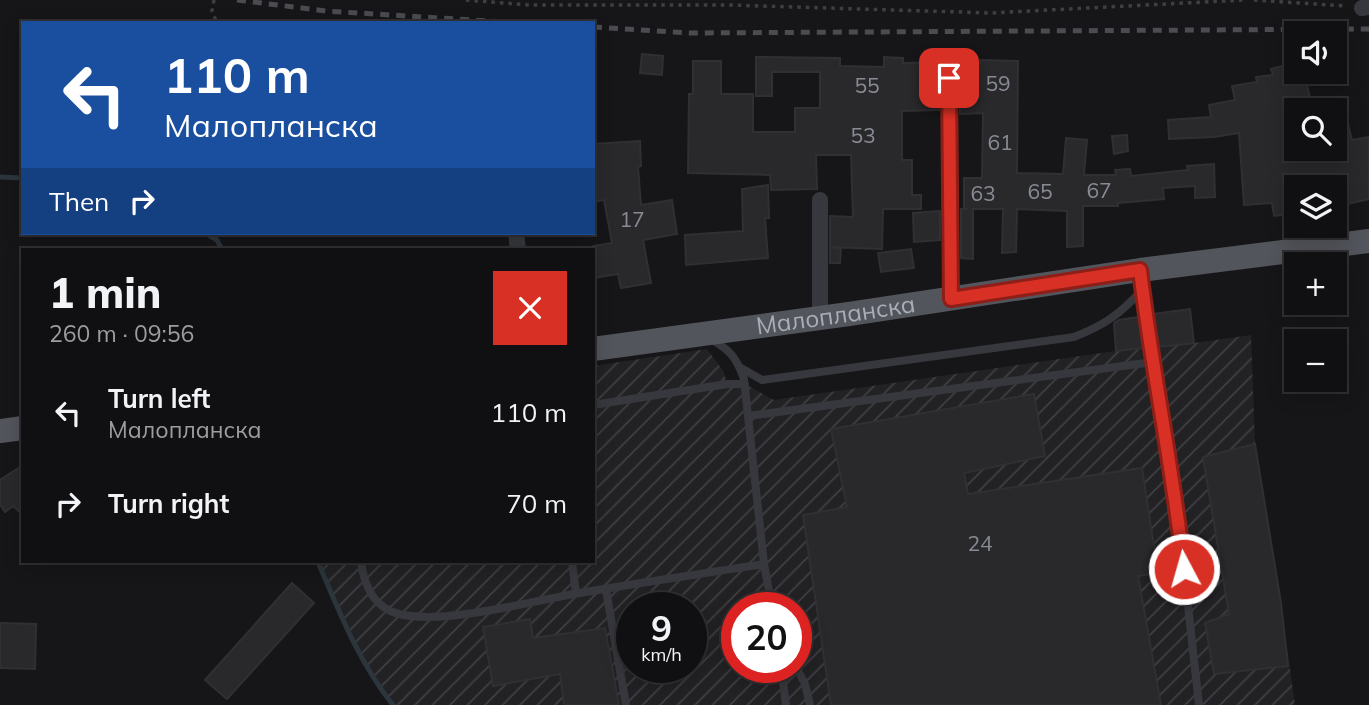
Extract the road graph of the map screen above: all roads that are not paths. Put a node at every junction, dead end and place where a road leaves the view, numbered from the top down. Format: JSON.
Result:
{"nodes":[{"id":1,"x":949,"y":78,"type":"dead end"},
{"id":2,"x":820,"y":200,"type":"dead end"},
{"id":3,"x":1369,"y":241,"type":"edge"},
{"id":4,"x":1141,"y":280,"type":"junction"},
{"id":5,"x":951,"y":299,"type":"junction"},
{"id":6,"x":820,"y":318,"type":"junction"},
{"id":7,"x":702,"y":333,"type":"junction"},
{"id":8,"x":595,"y":349,"type":"edge"},
{"id":9,"x":1153,"y":362,"type":"junction"},
{"id":10,"x":741,"y":369,"type":"junction"},
{"id":11,"x":745,"y":384,"type":"junction"},
{"id":12,"x":595,"y":405,"type":"edge"},
{"id":13,"x":748,"y":416,"type":"junction"},
{"id":14,"x":21,"y":428,"type":"edge"},
{"id":15,"x":0,"y":431,"type":"edge"},
{"id":16,"x":362,"y":563,"type":"edge"},
{"id":17,"x":572,"y":563,"type":"edge"},
{"id":18,"x":764,"y":564,"type":"junction"},
{"id":19,"x":606,"y":590,"type":"junction"},
{"id":20,"x":769,"y":592,"type":"edge"},
{"id":21,"x":576,"y":593,"type":"junction"},
{"id":22,"x":783,"y":683,"type":"edge"},
{"id":23,"x":804,"y":683,"type":"edge"},
{"id":24,"x":626,"y":705,"type":"edge"},
{"id":25,"x":786,"y":705,"type":"edge"},
{"id":26,"x":810,"y":705,"type":"edge"},
{"id":27,"x":1199,"y":705,"type":"edge"}],
"edges":[{"from":1,"to":5,"type":"street"},
{"from":2,"to":6,"type":"street"},
{"from":3,"to":4,"type":"main road","name":"Малопланска"},
{"from":4,"to":5,"type":"main road","name":"Малопланска"},
{"from":4,"to":9,"type":"lane"},
{"from":4,"to":10,"type":"lane"},
{"from":5,"to":6,"type":"main road","name":"Малопланска"},
{"from":6,"to":7,"type":"main road","name":"Малопланска"},
{"from":7,"to":8,"type":"main road","name":"Малопланска"},
{"from":7,"to":10,"type":"lane"},
{"from":9,"to":13,"type":"lane"},
{"from":9,"to":27,"type":"lane"},
{"from":10,"to":11,"type":"lane"},
{"from":11,"to":12,"type":"lane"},
{"from":11,"to":13,"type":"lane"},
{"from":13,"to":18,"type":"lane"},
{"from":14,"to":15,"type":"main road"},
{"from":16,"to":21,"type":"lane"},
{"from":17,"to":21,"type":"lane"},
{"from":18,"to":19,"type":"lane"},
{"from":18,"to":20,"type":"lane"},
{"from":19,"to":21,"type":"lane"},
{"from":19,"to":24,"type":"lane"},
{"from":22,"to":25,"type":"lane"},
{"from":23,"to":26,"type":"lane"}]}
